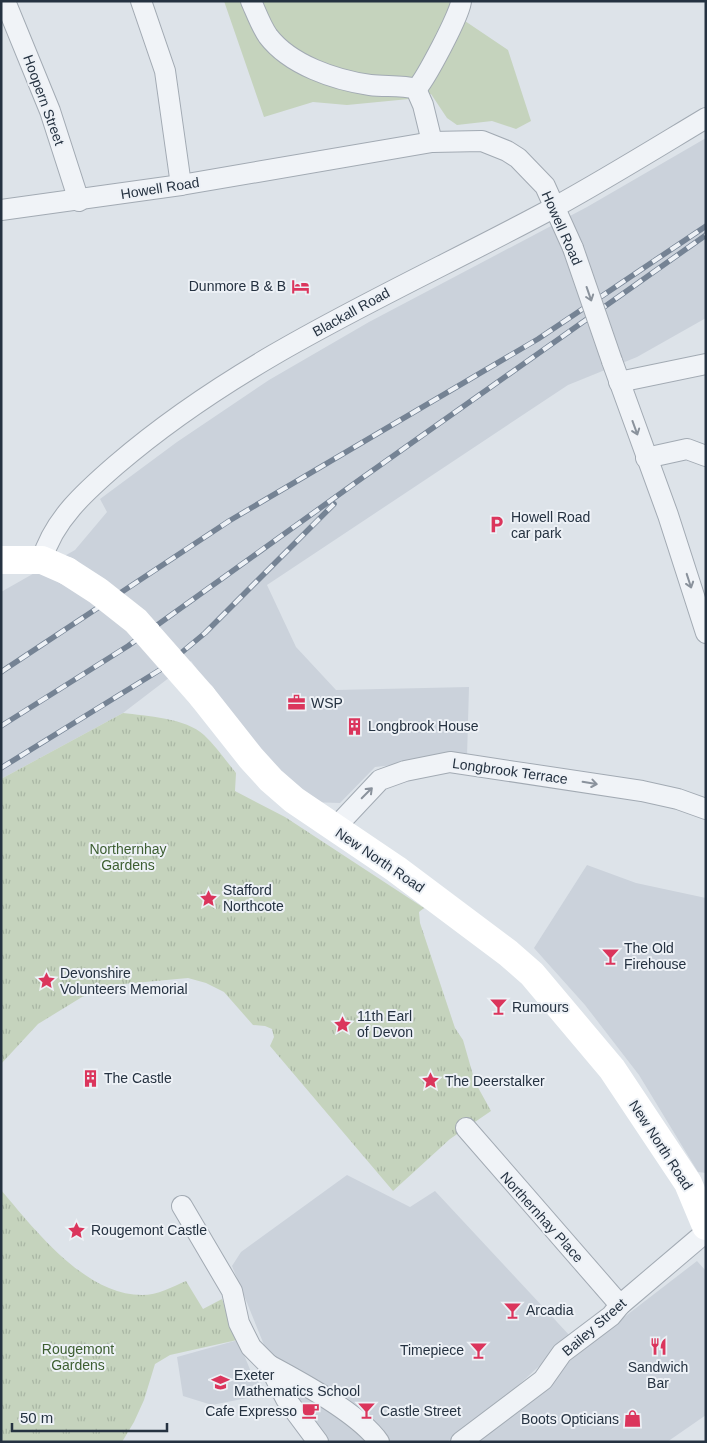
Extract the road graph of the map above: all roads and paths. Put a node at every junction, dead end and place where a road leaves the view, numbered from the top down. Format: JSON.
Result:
{"nodes":[{"id":1,"x":6,"y":1,"type":"edge"},
{"id":2,"x":141,"y":1,"type":"edge"},
{"id":3,"x":251,"y":1,"type":"edge"},
{"id":4,"x":461,"y":1,"type":"edge"},
{"id":5,"x":416,"y":90,"type":"junction"},
{"id":6,"x":706,"y":118,"type":"edge"},
{"id":7,"x":432,"y":142,"type":"junction"},
{"id":8,"x":182,"y":185,"type":"junction"},
{"id":9,"x":79,"y":201,"type":"junction"},
{"id":10,"x":555,"y":207,"type":"junction"},
{"id":11,"x":1,"y":210,"type":"edge"},
{"id":12,"x":706,"y":364,"type":"edge"},
{"id":13,"x":619,"y":382,"type":"junction"},
{"id":14,"x":706,"y":456,"type":"edge"},
{"id":15,"x":646,"y":458,"type":"junction"},
{"id":16,"x":1,"y":560,"type":"edge"},
{"id":17,"x":42,"y":560,"type":"junction"},
{"id":18,"x":706,"y":633,"type":"edge"},
{"id":19,"x":706,"y":809,"type":"edge"},
{"id":20,"x":334,"y":829,"type":"junction"},
{"id":21,"x":466,"y":1128,"type":"dead end"},
{"id":22,"x":182,"y":1206,"type":"dead end"},
{"id":23,"x":706,"y":1226,"type":"edge"},
{"id":24,"x":706,"y":1232,"type":"edge"},
{"id":25,"x":620,"y":1305,"type":"junction"},
{"id":26,"x":269,"y":1365,"type":"junction"},
{"id":27,"x":318,"y":1442,"type":"edge"},
{"id":28,"x":379,"y":1442,"type":"edge"},
{"id":29,"x":461,"y":1442,"type":"edge"}],
"edges":[{"from":1,"to":9,"type":"street","name":"Hoopern Street"},
{"from":2,"to":8,"type":"street"},
{"from":3,"to":5,"type":"street"},
{"from":4,"to":5,"type":"street"},
{"from":5,"to":7,"type":"street"},
{"from":6,"to":10,"type":"street","name":"Blackall Road"},
{"from":7,"to":8,"type":"street","name":"Howell Road"},
{"from":7,"to":10,"type":"street","name":"Howell Road"},
{"from":8,"to":9,"type":"street","name":"Howell Road"},
{"from":9,"to":11,"type":"street","name":"Howell Road"},
{"from":10,"to":13,"type":"street","name":"Howell Road","one_way":true,"bridge":true},
{"from":10,"to":17,"type":"street","name":"Blackall Road"},
{"from":12,"to":13,"type":"street"},
{"from":13,"to":15,"type":"street","name":"Howell Road","one_way":true},
{"from":14,"to":15,"type":"street"},
{"from":15,"to":18,"type":"street","name":"Howell Road","one_way":true},
{"from":16,"to":17,"type":"main road","name":"New North Road"},
{"from":17,"to":20,"type":"main road","name":"New North Road","bridge":true},
{"from":20,"to":19,"type":"street","name":"Longbrook Terrace","one_way":true},
{"from":20,"to":23,"type":"main road","name":"New North Road"},
{"from":21,"to":25,"type":"street","name":"Northernhay Place"},
{"from":22,"to":26,"type":"street"},
{"from":24,"to":25,"type":"street","name":"Bailey Street"},
{"from":25,"to":29,"type":"street","name":"Bailey Street"},
{"from":26,"to":27,"type":"street"},
{"from":26,"to":28,"type":"street"}]}
